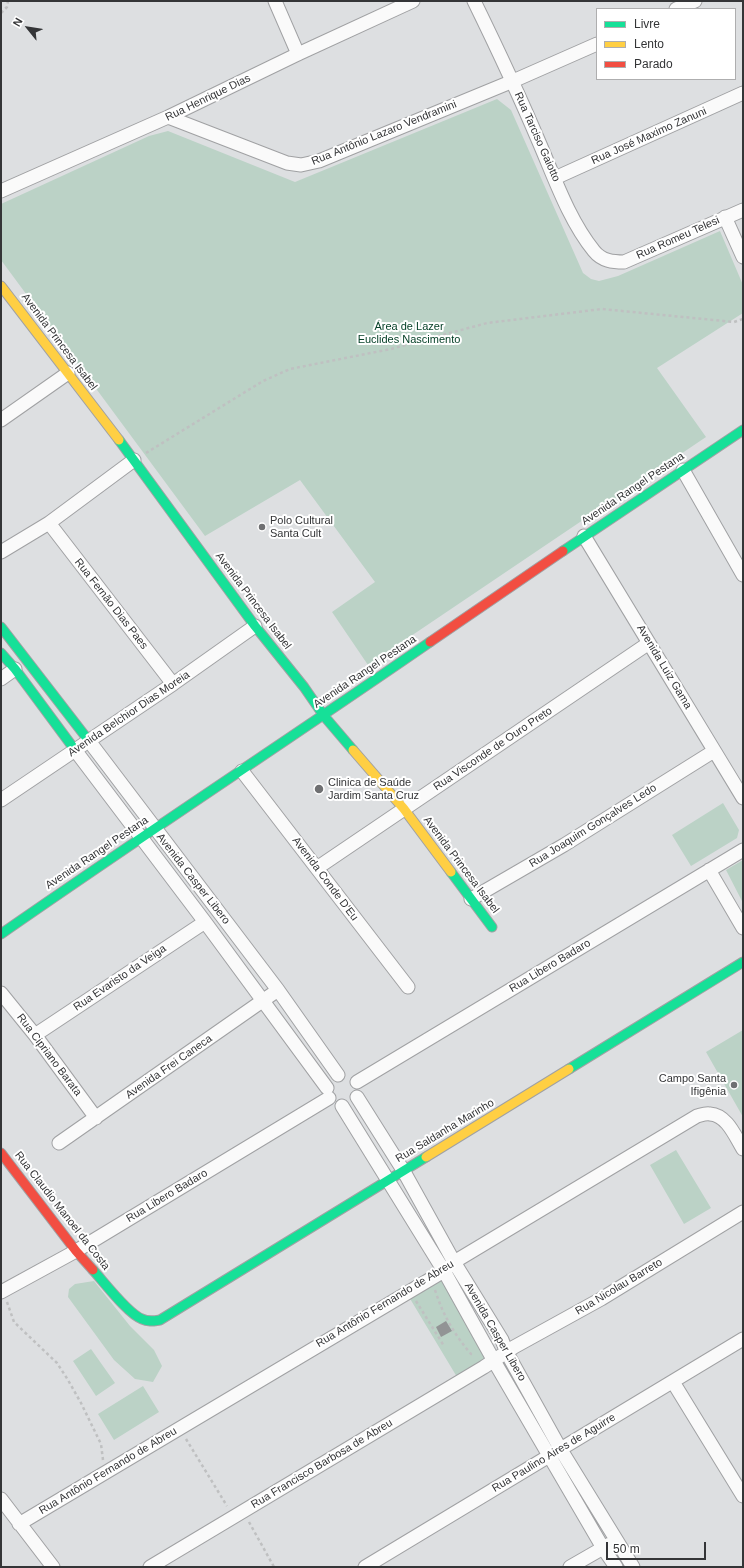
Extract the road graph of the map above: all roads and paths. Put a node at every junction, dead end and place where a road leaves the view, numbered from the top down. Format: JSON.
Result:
{"nodes":[{"id":1,"x":8,"y":1,"type":"edge"},
{"id":2,"x":275,"y":1,"type":"edge"},
{"id":3,"x":413,"y":1,"type":"edge"},
{"id":4,"x":474,"y":1,"type":"edge"},
{"id":5,"x":695,"y":1,"type":"edge"},
{"id":6,"x":678,"y":8,"type":"edge"},
{"id":7,"x":1,"y":12,"type":"edge"},
{"id":8,"x":596,"y":44,"type":"edge"},
{"id":9,"x":298,"y":54,"type":"junction"},
{"id":10,"x":513,"y":81,"type":"junction"},
{"id":11,"x":743,"y":93,"type":"edge"},
{"id":12,"x":168,"y":117,"type":"junction"},
{"id":13,"x":555,"y":178,"type":"junction"},
{"id":14,"x":1,"y":191,"type":"edge"},
{"id":15,"x":743,"y":210,"type":"edge"},
{"id":16,"x":725,"y":217,"type":"junction"},
{"id":17,"x":743,"y":257,"type":"edge"},
{"id":18,"x":612,"y":262,"type":"joint"},
{"id":19,"x":1,"y":286,"type":"edge"},
{"id":20,"x":743,"y":319,"type":"edge"},
{"id":21,"x":68,"y":373,"type":"junction"},
{"id":22,"x":1,"y":420,"type":"edge"},
{"id":23,"x":743,"y":430,"type":"edge"},
{"id":24,"x":134,"y":460,"type":"junction"},
{"id":25,"x":683,"y":470,"type":"junction"},
{"id":26,"x":49,"y":523,"type":"junction"},
{"id":27,"x":584,"y":536,"type":"junction"},
{"id":28,"x":1,"y":552,"type":"edge"},
{"id":29,"x":743,"y":575,"type":"edge"},
{"id":30,"x":255,"y":626,"type":"junction"},
{"id":31,"x":1,"y":627,"type":"edge"},
{"id":32,"x":649,"y":642,"type":"junction"},
{"id":33,"x":1,"y":653,"type":"edge"},
{"id":34,"x":15,"y":669,"type":"junction"},
{"id":35,"x":1,"y":679,"type":"edge"},
{"id":36,"x":173,"y":684,"type":"junction"},
{"id":37,"x":324,"y":716,"type":"junction"},
{"id":38,"x":89,"y":740,"type":"junction"},
{"id":39,"x":75,"y":750,"type":"junction"},
{"id":40,"x":714,"y":751,"type":"junction"},
{"id":41,"x":242,"y":771,"type":"junction"},
{"id":42,"x":743,"y":798,"type":"edge"},
{"id":43,"x":1,"y":800,"type":"edge"},
{"id":44,"x":404,"y":809,"type":"junction"},
{"id":45,"x":154,"y":828,"type":"junction"},
{"id":46,"x":141,"y":837,"type":"junction"},
{"id":47,"x":743,"y":850,"type":"edge"},
{"id":48,"x":317,"y":868,"type":"junction"},
{"id":49,"x":710,"y":870,"type":"junction"},
{"id":50,"x":472,"y":899,"type":"junction"},
{"id":51,"x":205,"y":922,"type":"junction"},
{"id":52,"x":492,"y":927,"type":"dead end"},
{"id":53,"x":743,"y":928,"type":"edge"},
{"id":54,"x":1,"y":934,"type":"edge"},
{"id":55,"x":743,"y":962,"type":"edge"},
{"id":56,"x":408,"y":987,"type":"dead end"},
{"id":57,"x":278,"y":990,"type":"junction"},
{"id":58,"x":1,"y":993,"type":"edge"},
{"id":59,"x":262,"y":1001,"type":"junction"},
{"id":60,"x":35,"y":1035,"type":"junction"},
{"id":61,"x":338,"y":1075,"type":"junction"},
{"id":62,"x":357,"y":1082,"type":"junction"},
{"id":63,"x":328,"y":1093,"type":"junction"},
{"id":64,"x":357,"y":1097,"type":"junction"},
{"id":65,"x":342,"y":1106,"type":"junction"},
{"id":66,"x":96,"y":1118,"type":"junction"},
{"id":67,"x":59,"y":1144,"type":"dead end"},
{"id":68,"x":743,"y":1149,"type":"edge"},
{"id":69,"x":1,"y":1153,"type":"edge"},
{"id":70,"x":403,"y":1170,"type":"junction"},
{"id":71,"x":387,"y":1180,"type":"junction"},
{"id":72,"x":743,"y":1212,"type":"edge"},
{"id":73,"x":76,"y":1251,"type":"junction"},
{"id":74,"x":454,"y":1262,"type":"junction"},
{"id":75,"x":439,"y":1273,"type":"junction"},
{"id":76,"x":410,"y":1290,"type":"junction"},
{"id":77,"x":3,"y":1292,"type":"edge"},
{"id":78,"x":160,"y":1320,"type":"joint"},
{"id":79,"x":743,"y":1339,"type":"edge"},
{"id":80,"x":444,"y":1346,"type":"dead end"},
{"id":81,"x":507,"y":1352,"type":"junction"},
{"id":82,"x":477,"y":1354,"type":"dead end"},
{"id":83,"x":494,"y":1361,"type":"junction"},
{"id":84,"x":673,"y":1382,"type":"junction"},
{"id":85,"x":180,"y":1428,"type":"junction"},
{"id":86,"x":555,"y":1453,"type":"junction"},
{"id":87,"x":105,"y":1474,"type":"junction"},
{"id":88,"x":743,"y":1496,"type":"edge"},
{"id":89,"x":1,"y":1499,"type":"edge"},
{"id":90,"x":238,"y":1514,"type":"junction"},
{"id":91,"x":19,"y":1524,"type":"junction"},
{"id":92,"x":615,"y":1540,"type":"junction"},
{"id":93,"x":604,"y":1548,"type":"junction"},
{"id":94,"x":53,"y":1567,"type":"edge"},
{"id":95,"x":150,"y":1567,"type":"edge"},
{"id":96,"x":274,"y":1567,"type":"edge"},
{"id":97,"x":365,"y":1567,"type":"edge"},
{"id":98,"x":570,"y":1567,"type":"edge"},
{"id":99,"x":616,"y":1567,"type":"edge"},
{"id":100,"x":633,"y":1567,"type":"edge"}],
"edges":[{"from":1,"to":7,"type":"path"},
{"from":2,"to":9,"type":"street"},
{"from":3,"to":9,"type":"street","name":"Rua Henrique Dias"},
{"from":4,"to":10,"type":"street","name":"Rua Tarciso Gaiotto"},
{"from":5,"to":6,"type":"street"},
{"from":8,"to":10,"type":"street","name":"Rua Antônio Lazaro Vendramini"},
{"from":9,"to":12,"type":"street","name":"Rua Henrique Dias"},
{"from":10,"to":12,"type":"street","name":"Rua Antônio Lazaro Vendramini"},
{"from":10,"to":13,"type":"street","name":"Rua Tarciso Gaiotto"},
{"from":11,"to":13,"type":"street","name":"Rua José Maximo Zanuni"},
{"from":12,"to":14,"type":"street","name":"Rua Henrique Dias"},
{"from":13,"to":18,"type":"street","name":"Rua Tarciso Gaiotto"},
{"from":15,"to":16,"type":"street","name":"Rua Romeu Telesi"},
{"from":16,"to":17,"type":"street"},
{"from":16,"to":18,"type":"street","name":"Rua Romeu Telesi"},
{"from":19,"to":21,"type":"street","name":"Avenida Princesa Isabel"},
{"from":20,"to":24,"type":"path"},
{"from":21,"to":22,"type":"street"},
{"from":21,"to":24,"type":"street","name":"Avenida Princesa Isabel"},
{"from":23,"to":25,"type":"street","name":"Avenida Rangel Pestana"},
{"from":24,"to":26,"type":"street"},
{"from":24,"to":30,"type":"street","name":"Avenida Princesa Isabel"},
{"from":25,"to":27,"type":"street","name":"Avenida Rangel Pestana"},
{"from":25,"to":29,"type":"street"},
{"from":26,"to":28,"type":"street"},
{"from":26,"to":36,"type":"street","name":"Rua Fernão Dias Paes"},
{"from":27,"to":32,"type":"street","name":"Avenida Luiz Gama"},
{"from":27,"to":37,"type":"street","name":"Avenida Rangel Pestana"},
{"from":30,"to":36,"type":"street","name":"Avenida Belchior Dias Moreia"},
{"from":30,"to":37,"type":"street","name":"Avenida Princesa Isabel"},
{"from":31,"to":38,"type":"street","name":"Avenida Casper Libero"},
{"from":32,"to":40,"type":"street","name":"Avenida Luiz Gama"},
{"from":32,"to":44,"type":"street","name":"Rua Visconde de Ouro Preto"},
{"from":33,"to":34,"type":"street","name":"Avenida Casper Libero"},
{"from":34,"to":35,"type":"street"},
{"from":34,"to":39,"type":"street","name":"Avenida Casper Libero"},
{"from":36,"to":38,"type":"street","name":"Avenida Belchior Dias Moreia"},
{"from":37,"to":41,"type":"street","name":"Avenida Rangel Pestana"},
{"from":37,"to":44,"type":"street","name":"Avenida Princesa Isabel"},
{"from":38,"to":39,"type":"street","name":"Avenida Belchior Dias Moreia"},
{"from":38,"to":45,"type":"street","name":"Avenida Casper Libero"},
{"from":39,"to":43,"type":"street","name":"Avenida Belchior Dias Moreia"},
{"from":39,"to":46,"type":"street","name":"Avenida Casper Libero"},
{"from":40,"to":42,"type":"street","name":"Avenida Luiz Gama"},
{"from":40,"to":50,"type":"street","name":"Rua Joaquim Gonçalves Ledo"},
{"from":41,"to":45,"type":"street","name":"Avenida Rangel Pestana"},
{"from":41,"to":48,"type":"street","name":"Avenida Conde D'Eu"},
{"from":44,"to":48,"type":"street","name":"Rua Visconde de Ouro Preto"},
{"from":44,"to":50,"type":"street","name":"Avenida Princesa Isabel"},
{"from":45,"to":46,"type":"street","name":"Avenida Rangel Pestana"},
{"from":45,"to":57,"type":"street","name":"Avenida Casper Libero"},
{"from":46,"to":51,"type":"street","name":"Avenida Casper Libero"},
{"from":46,"to":54,"type":"street","name":"Avenida Rangel Pestana"},
{"from":47,"to":49,"type":"street","name":"Rua Libero Badaro"},
{"from":48,"to":56,"type":"street","name":"Avenida Conde D'Eu"},
{"from":49,"to":53,"type":"street"},
{"from":49,"to":62,"type":"street","name":"Rua Libero Badaro"},
{"from":50,"to":52,"type":"street","name":"Avenida Princesa Isabel"},
{"from":51,"to":59,"type":"street","name":"Avenida Casper Libero"},
{"from":51,"to":60,"type":"street","name":"Rua Evaristo da Veiga"},
{"from":55,"to":70,"type":"street","name":"Rua Saldanha Marinho"},
{"from":57,"to":59,"type":"street","name":"Avenida Frei Caneca"},
{"from":57,"to":61,"type":"street","name":"Avenida Casper Libero"},
{"from":58,"to":60,"type":"street","name":"Rua Cipriano Barata"},
{"from":59,"to":63,"type":"street","name":"Avenida Casper Libero"},
{"from":59,"to":66,"type":"street","name":"Avenida Frei Caneca"},
{"from":60,"to":66,"type":"street","name":"Rua Cipriano Barata"},
{"from":61,"to":62,"type":"street"},
{"from":61,"to":63,"type":"street"},
{"from":62,"to":64,"type":"street"},
{"from":63,"to":65,"type":"street"},
{"from":63,"to":73,"type":"street","name":"Rua Libero Badaro"},
{"from":64,"to":65,"type":"street"},
{"from":64,"to":70,"type":"street","name":"Avenida Casper Libero"},
{"from":65,"to":71,"type":"street","name":"Avenida Casper Libero"},
{"from":66,"to":67,"type":"street","name":"Avenida Frei Caneca"},
{"from":68,"to":74,"type":"street","name":"Rua Antônio Fernando de Abreu"},
{"from":69,"to":73,"type":"street","name":"Rua Claudio Manoel da Costa"},
{"from":70,"to":71,"type":"street","name":"Rua Saldanha Marinho"},
{"from":70,"to":74,"type":"street","name":"Avenida Casper Libero"},
{"from":71,"to":75,"type":"street","name":"Avenida Casper Libero"},
{"from":71,"to":78,"type":"street","name":"Rua Saldanha Marinho"},
{"from":72,"to":81,"type":"street","name":"Rua Nicolau Barreto"},
{"from":73,"to":77,"type":"street","name":"Rua Libero Badaro"},
{"from":73,"to":78,"type":"street","name":"Rua Claudio Manoel da Costa"},
{"from":74,"to":75,"type":"street","name":"Rua Antônio Fernando de Abreu"},
{"from":74,"to":81,"type":"street","name":"Avenida Casper Libero"},
{"from":75,"to":76,"type":"street","name":"Rua Antônio Fernando de Abreu"},
{"from":75,"to":82,"type":"path"},
{"from":75,"to":83,"type":"street","name":"Avenida Casper Libero"},
{"from":76,"to":80,"type":"path"},
{"from":76,"to":85,"type":"street","name":"Rua Antônio Fernando de Abreu"},
{"from":77,"to":87,"type":"path"},
{"from":79,"to":84,"type":"street","name":"Rua Paulino Aires de Aguirre"},
{"from":81,"to":83,"type":"street","name":"Rua Nicolau Barreto"},
{"from":81,"to":86,"type":"street","name":"Avenida Casper Libero"},
{"from":83,"to":86,"type":"street","name":"Avenida Casper Libero"},
{"from":83,"to":90,"type":"street","name":"Rua Francisco Barbosa de Abreu"},
{"from":84,"to":86,"type":"street","name":"Rua Paulino Aires de Aguirre"},
{"from":84,"to":88,"type":"street"},
{"from":85,"to":87,"type":"street","name":"Rua Antônio Fernando de Abreu"},
{"from":85,"to":90,"type":"path"},
{"from":86,"to":92,"type":"street","name":"Avenida Casper Libero"},
{"from":86,"to":93,"type":"street","name":"Avenida Casper Libero"},
{"from":86,"to":97,"type":"street","name":"Rua Paulino Aires de Aguirre"},
{"from":87,"to":91,"type":"street","name":"Rua Antônio Fernando de Abreu"},
{"from":89,"to":91,"type":"street"},
{"from":90,"to":95,"type":"street","name":"Rua Francisco Barbosa de Abreu"},
{"from":90,"to":96,"type":"path"},
{"from":91,"to":94,"type":"street"},
{"from":92,"to":93,"type":"street"},
{"from":92,"to":100,"type":"street","name":"Avenida Casper Libero"},
{"from":93,"to":98,"type":"street"},
{"from":93,"to":99,"type":"street","name":"Avenida Casper Libero"}]}
